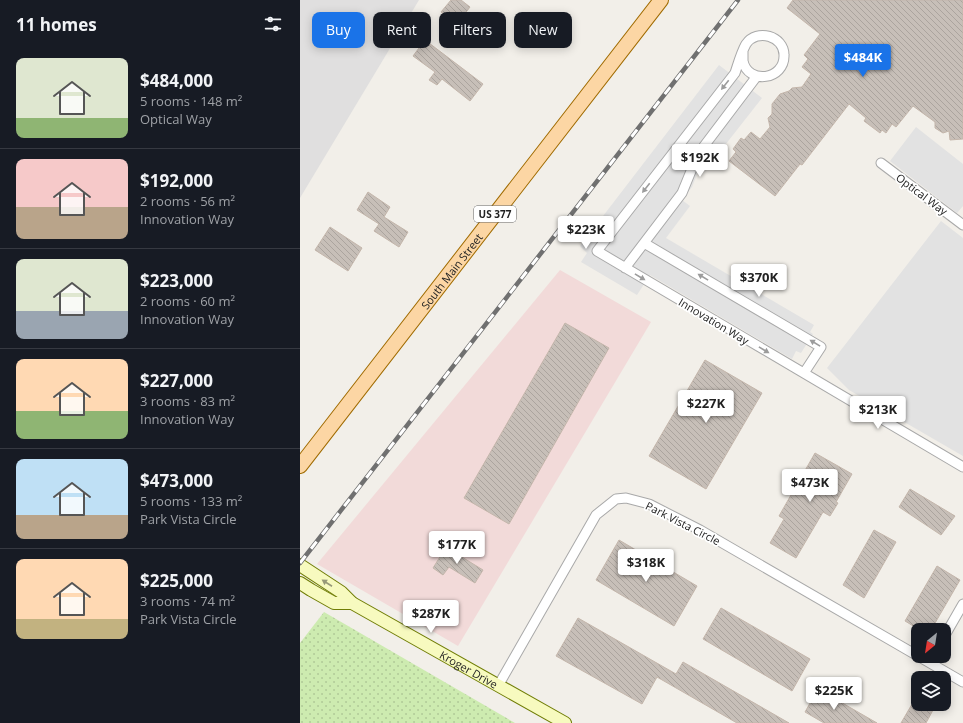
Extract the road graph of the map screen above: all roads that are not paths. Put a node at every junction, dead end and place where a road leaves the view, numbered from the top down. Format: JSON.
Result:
{"nodes":[{"id":1,"x":661,"y":0,"type":"edge"},
{"id":2,"x":743,"y":51,"type":"junction"},
{"id":3,"x":757,"y":76,"type":"junction"},
{"id":4,"x":881,"y":163,"type":"dead end"},
{"id":5,"x":963,"y":225,"type":"edge"},
{"id":6,"x":644,"y":243,"type":"junction"},
{"id":7,"x":625,"y":268,"type":"junction"},
{"id":8,"x":804,"y":373,"type":"junction"},
{"id":9,"x":300,"y":466,"type":"edge"},
{"id":10,"x":963,"y":467,"type":"edge"},
{"id":11,"x":300,"y":565,"type":"edge"},
{"id":12,"x":300,"y":583,"type":"edge"},
{"id":13,"x":352,"y":603,"type":"junction"},
{"id":14,"x":963,"y":604,"type":"edge"},
{"id":15,"x":951,"y":625,"type":"edge"},
{"id":16,"x":911,"y":652,"type":"edge"},
{"id":17,"x":937,"y":663,"type":"edge"},
{"id":18,"x":963,"y":682,"type":"edge"},
{"id":19,"x":498,"y":686,"type":"junction"},
{"id":20,"x":565,"y":723,"type":"edge"}],
"edges":[{"from":1,"to":9,"type":"main road","name":"South Main Street","number":"US 377"},
{"from":2,"to":3,"type":"street"},
{"from":2,"to":3,"type":"street"},
{"from":2,"to":7,"type":"street","name":"Innovation Way","one_way":true},
{"from":3,"to":6,"type":"street"},
{"from":4,"to":5,"type":"street","name":"Optical Way"},
{"from":6,"to":7,"type":"street"},
{"from":8,"to":6,"type":"street","one_way":true},
{"from":7,"to":8,"type":"street","name":"Innovation Way","one_way":true},
{"from":8,"to":10,"type":"street","name":"Innovation Way"},
{"from":13,"to":11,"type":"main road","name":"Kroger Drive","one_way":true},
{"from":12,"to":13,"type":"main road","name":"Kroger Drive"},
{"from":13,"to":19,"type":"main road","name":"Kroger Drive"},
{"from":14,"to":15,"type":"street"},
{"from":16,"to":19,"type":"street","name":"Park Vista Circle"},
{"from":17,"to":18,"type":"street","name":"Park Vista Circle"},
{"from":19,"to":20,"type":"main road","name":"Kroger Drive"}]}
